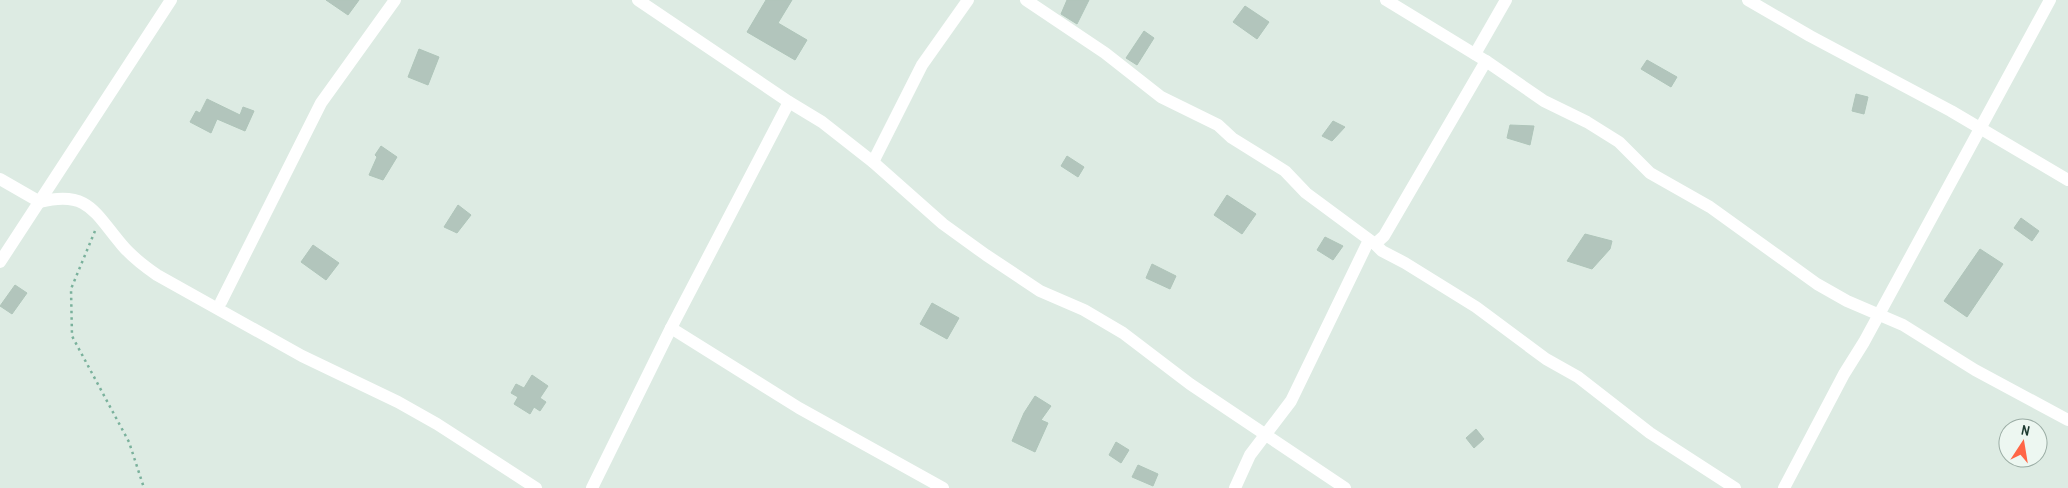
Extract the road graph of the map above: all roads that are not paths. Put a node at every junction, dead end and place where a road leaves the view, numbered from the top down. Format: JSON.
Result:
{"nodes":[{"id":1,"x":171,"y":0,"type":"edge"},
{"id":2,"x":395,"y":0,"type":"edge"},
{"id":3,"x":638,"y":0,"type":"edge"},
{"id":4,"x":968,"y":0,"type":"edge"},
{"id":5,"x":1026,"y":0,"type":"edge"},
{"id":6,"x":1386,"y":0,"type":"edge"},
{"id":7,"x":1506,"y":0,"type":"edge"},
{"id":8,"x":1748,"y":0,"type":"edge"},
{"id":9,"x":2050,"y":0,"type":"edge"},
{"id":10,"x":1475,"y":54,"type":"junction"},
{"id":11,"x":1486,"y":61,"type":"junction"},
{"id":12,"x":789,"y":102,"type":"junction"},
{"id":13,"x":1980,"y":129,"type":"junction"},
{"id":14,"x":873,"y":162,"type":"junction"},
{"id":15,"x":0,"y":179,"type":"edge"},
{"id":16,"x":2068,"y":180,"type":"edge"},
{"id":17,"x":40,"y":202,"type":"junction"},
{"id":18,"x":1372,"y":242,"type":"junction"},
{"id":19,"x":0,"y":262,"type":"edge"},
{"id":20,"x":221,"y":302,"type":"dead end"},
{"id":21,"x":1878,"y":314,"type":"junction"},
{"id":22,"x":671,"y":328,"type":"junction"},
{"id":23,"x":2068,"y":420,"type":"edge"},
{"id":24,"x":1266,"y":434,"type":"junction"},
{"id":25,"x":536,"y":488,"type":"edge"},
{"id":26,"x":592,"y":488,"type":"edge"},
{"id":27,"x":943,"y":488,"type":"edge"},
{"id":28,"x":1234,"y":488,"type":"edge"},
{"id":29,"x":1345,"y":488,"type":"edge"},
{"id":30,"x":1735,"y":488,"type":"edge"},
{"id":31,"x":1784,"y":488,"type":"edge"}],
"edges":[{"from":1,"to":17,"type":"street"},
{"from":2,"to":20,"type":"street"},
{"from":3,"to":12,"type":"street"},
{"from":4,"to":14,"type":"street"},
{"from":5,"to":18,"type":"street"},
{"from":6,"to":10,"type":"street"},
{"from":7,"to":10,"type":"street"},
{"from":8,"to":13,"type":"street"},
{"from":9,"to":13,"type":"street"},
{"from":10,"to":11,"type":"street"},
{"from":11,"to":18,"type":"street"},
{"from":11,"to":21,"type":"street"},
{"from":12,"to":14,"type":"street"},
{"from":12,"to":22,"type":"street"},
{"from":13,"to":16,"type":"street"},
{"from":13,"to":21,"type":"street"},
{"from":14,"to":24,"type":"street"},
{"from":15,"to":17,"type":"street"},
{"from":17,"to":19,"type":"street"},
{"from":17,"to":25,"type":"street"},
{"from":18,"to":24,"type":"street"},
{"from":18,"to":30,"type":"street"},
{"from":21,"to":23,"type":"street"},
{"from":21,"to":31,"type":"street"},
{"from":22,"to":26,"type":"street"},
{"from":22,"to":27,"type":"street"},
{"from":24,"to":28,"type":"street"},
{"from":24,"to":29,"type":"street"}]}
